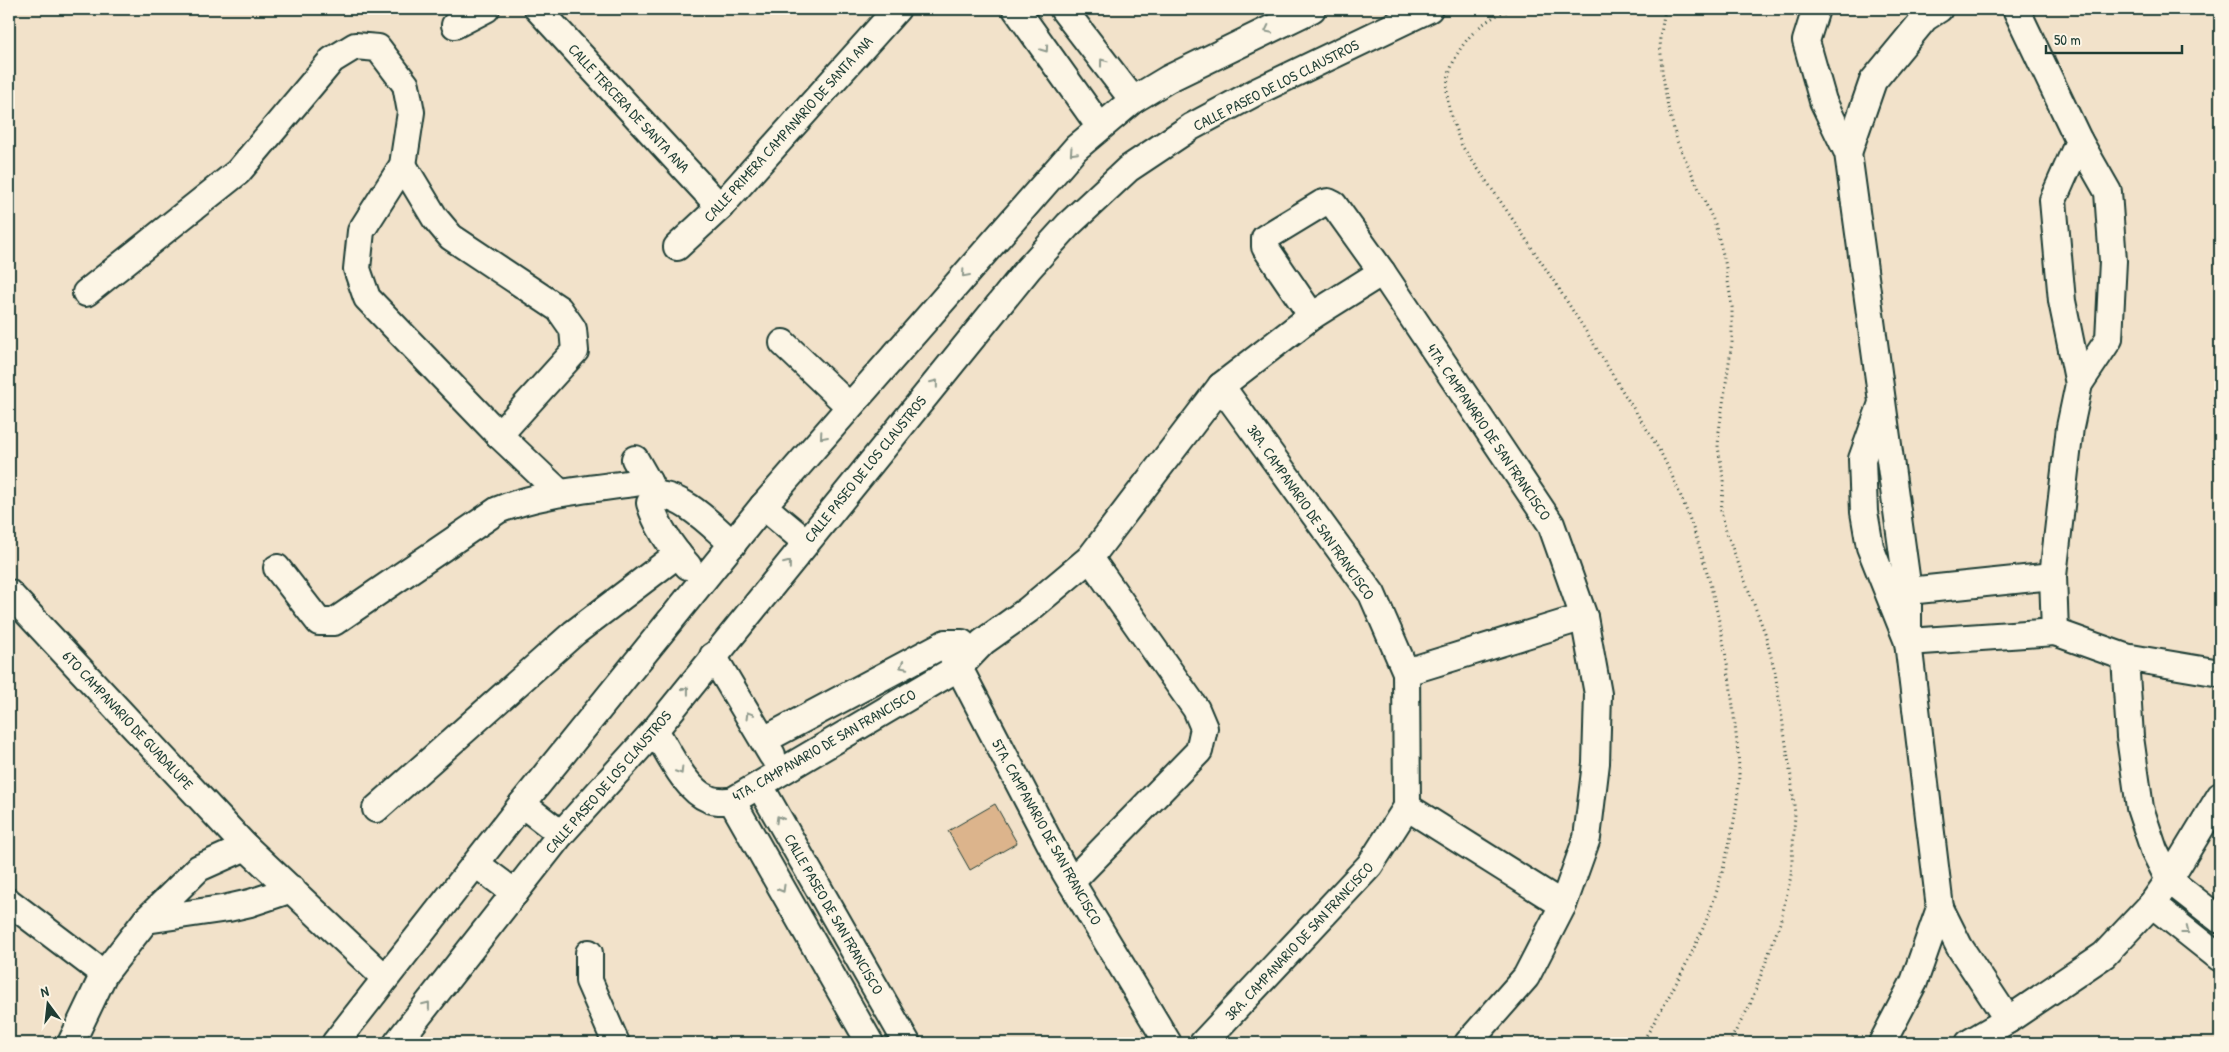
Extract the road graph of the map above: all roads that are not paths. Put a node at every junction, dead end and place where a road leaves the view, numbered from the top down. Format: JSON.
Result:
{"nodes":[{"id":1,"x":486,"y":9,"type":"edge"},
{"id":2,"x":538,"y":9,"type":"edge"},
{"id":3,"x":897,"y":9,"type":"edge"},
{"id":4,"x":1016,"y":9,"type":"edge"},
{"id":5,"x":1063,"y":9,"type":"edge"},
{"id":6,"x":1312,"y":9,"type":"edge"},
{"id":7,"x":1429,"y":9,"type":"edge"},
{"id":8,"x":1816,"y":9,"type":"edge"},
{"id":9,"x":1940,"y":9,"type":"edge"},
{"id":10,"x":2016,"y":9,"type":"edge"},
{"id":11,"x":455,"y":25,"type":"dead end"},
{"id":12,"x":1133,"y":100,"type":"junction"},
{"id":13,"x":1100,"y":126,"type":"junction"},
{"id":14,"x":2079,"y":141,"type":"junction"},
{"id":15,"x":1848,"y":152,"type":"junction"},
{"id":16,"x":403,"y":165,"type":"junction"},
{"id":17,"x":720,"y":207,"type":"junction"},
{"id":18,"x":677,"y":247,"type":"dead end"},
{"id":19,"x":1382,"y":272,"type":"junction"},
{"id":20,"x":86,"y":293,"type":"dead end"},
{"id":21,"x":1312,"y":316,"type":"junction"},
{"id":22,"x":783,"y":343,"type":"dead end"},
{"id":23,"x":2079,"y":384,"type":"junction"},
{"id":24,"x":1221,"y":386,"type":"junction"},
{"id":25,"x":849,"y":406,"type":"junction"},
{"id":26,"x":499,"y":435,"type":"junction"},
{"id":27,"x":646,"y":478,"type":"junction"},
{"id":28,"x":560,"y":493,"type":"junction"},
{"id":29,"x":763,"y":506,"type":"junction"},
{"id":30,"x":806,"y":542,"type":"junction"},
{"id":31,"x":734,"y":544,"type":"junction"},
{"id":32,"x":678,"y":554,"type":"junction"},
{"id":33,"x":1090,"y":558,"type":"junction"},
{"id":34,"x":277,"y":568,"type":"dead end"},
{"id":35,"x":2053,"y":576,"type":"junction"},
{"id":36,"x":702,"y":582,"type":"junction"},
{"id":37,"x":9,"y":593,"type":"edge"},
{"id":38,"x":1898,"y":593,"type":"junction"},
{"id":39,"x":1584,"y":618,"type":"junction"},
{"id":40,"x":2054,"y":632,"type":"junction"},
{"id":41,"x":983,"y":642,"type":"junction"},
{"id":42,"x":1908,"y":642,"type":"junction"},
{"id":43,"x":946,"y":643,"type":"junction"},
{"id":44,"x":713,"y":656,"type":"junction"},
{"id":45,"x":2125,"y":658,"type":"junction"},
{"id":46,"x":959,"y":667,"type":"junction"},
{"id":47,"x":1406,"y":672,"type":"junction"},
{"id":48,"x":2220,"y":673,"type":"edge"},
{"id":49,"x":654,"y":730,"type":"junction"},
{"id":50,"x":764,"y":740,"type":"junction"},
{"id":51,"x":771,"y":779,"type":"junction"},
{"id":52,"x":2220,"y":796,"type":"edge"},
{"id":53,"x":732,"y":801,"type":"junction"},
{"id":54,"x":522,"y":804,"type":"junction"},
{"id":55,"x":1407,"y":806,"type":"junction"},
{"id":56,"x":376,"y":809,"type":"dead end"},
{"id":57,"x":560,"y":834,"type":"junction"},
{"id":58,"x":246,"y":847,"type":"junction"},
{"id":59,"x":476,"y":864,"type":"junction"},
{"id":60,"x":2169,"y":880,"type":"junction"},
{"id":61,"x":1071,"y":882,"type":"junction"},
{"id":62,"x":292,"y":889,"type":"junction"},
{"id":63,"x":515,"y":893,"type":"junction"},
{"id":64,"x":2152,"y":904,"type":"junction"},
{"id":65,"x":10,"y":905,"type":"edge"},
{"id":66,"x":1563,"y":905,"type":"junction"},
{"id":67,"x":1940,"y":908,"type":"junction"},
{"id":68,"x":146,"y":920,"type":"junction"},
{"id":69,"x":2220,"y":920,"type":"edge"},
{"id":70,"x":589,"y":953,"type":"dead end"},
{"id":71,"x":2220,"y":958,"type":"edge"},
{"id":72,"x":104,"y":974,"type":"junction"},
{"id":73,"x":385,"y":978,"type":"junction"},
{"id":74,"x":2008,"y":1020,"type":"junction"},
{"id":75,"x":1214,"y":1040,"type":"edge"},
{"id":76,"x":71,"y":1043,"type":"edge"},
{"id":77,"x":335,"y":1043,"type":"edge"},
{"id":78,"x":397,"y":1043,"type":"edge"},
{"id":79,"x":616,"y":1043,"type":"edge"},
{"id":80,"x":870,"y":1043,"type":"edge"},
{"id":81,"x":907,"y":1043,"type":"edge"},
{"id":82,"x":1168,"y":1043,"type":"edge"},
{"id":83,"x":1468,"y":1043,"type":"edge"},
{"id":84,"x":1882,"y":1043,"type":"edge"},
{"id":85,"x":1969,"y":1043,"type":"edge"}],
"edges":[{"from":1,"to":11,"type":"street"},
{"from":2,"to":17,"type":"street","name":"CALLE TERCERA DE SANTA ANA"},
{"from":3,"to":17,"type":"street","name":"CALLE PRIMERA CAMPANARIO DE SANTA ANA"},
{"from":4,"to":13,"type":"street","one_way":true},
{"from":12,"to":5,"type":"street","one_way":true},
{"from":6,"to":12,"type":"street","one_way":true},
{"from":30,"to":7,"type":"street","name":"CALLE PASEO DE LOS CLAUSTROS","one_way":true},
{"from":8,"to":15,"type":"street"},
{"from":9,"to":15,"type":"street"},
{"from":10,"to":14,"type":"street"},
{"from":12,"to":13,"type":"street"},
{"from":13,"to":25,"type":"street","one_way":true},
{"from":14,"to":23,"type":"street"},
{"from":14,"to":23,"type":"street"},
{"from":15,"to":38,"type":"street"},
{"from":16,"to":20,"type":"street"},
{"from":16,"to":26,"type":"street"},
{"from":16,"to":26,"type":"street"},
{"from":17,"to":18,"type":"street","name":"CALLE PRIMERA CAMPANARIO DE SANTA ANA"},
{"from":19,"to":21,"type":"street","name":"4TA. CAMPANARIO DE SAN FRANCISCO"},
{"from":19,"to":21,"type":"street","name":"4TA. CAMPANARIO DE SAN FRANCISCO"},
{"from":19,"to":39,"type":"street","name":"4TA. CAMPANARIO DE SAN FRANCISCO"},
{"from":21,"to":24,"type":"street","name":"4TA. CAMPANARIO DE SAN FRANCISCO"},
{"from":22,"to":25,"type":"street"},
{"from":23,"to":35,"type":"street"},
{"from":24,"to":33,"type":"street","name":"4TA. CAMPANARIO DE SAN FRANCISCO"},
{"from":24,"to":47,"type":"street","name":"3RA. CAMPANARIO DE SAN FRANCISCO"},
{"from":25,"to":29,"type":"street","one_way":true},
{"from":26,"to":28,"type":"street"},
{"from":27,"to":28,"type":"street"},
{"from":27,"to":31,"type":"street"},
{"from":27,"to":32,"type":"street"},
{"from":28,"to":34,"type":"street"},
{"from":29,"to":30,"type":"street"},
{"from":29,"to":31,"type":"street"},
{"from":44,"to":30,"type":"street","name":"CALLE PASEO DE LOS CLAUSTROS","one_way":true},
{"from":31,"to":36,"type":"street"},
{"from":32,"to":36,"type":"street"},
{"from":32,"to":56,"type":"street"},
{"from":33,"to":41,"type":"street","name":"4TA. CAMPANARIO DE SAN FRANCISCO"},
{"from":33,"to":61,"type":"street"},
{"from":35,"to":38,"type":"street"},
{"from":35,"to":40,"type":"street"},
{"from":36,"to":54,"type":"street"},
{"from":37,"to":58,"type":"street","name":"6TO CAMPANARIO DE GUADALUPE"},
{"from":38,"to":42,"type":"street"},
{"from":39,"to":47,"type":"street"},
{"from":39,"to":66,"type":"street","name":"4TA. CAMPANARIO DE SAN FRANCISCO"},
{"from":40,"to":42,"type":"street"},
{"from":40,"to":45,"type":"street"},
{"from":41,"to":43,"type":"street"},
{"from":41,"to":46,"type":"street","name":"4TA. CAMPANARIO DE SAN FRANCISCO"},
{"from":42,"to":67,"type":"street"},
{"from":43,"to":46,"type":"street","name":"5TA. CAMPANARIO DE SAN FRANCISCO"},
{"from":43,"to":50,"type":"street","one_way":true},
{"from":49,"to":44,"type":"street","name":"CALLE PASEO DE LOS CLAUSTROS","one_way":true},
{"from":50,"to":44,"type":"street","name":"CALLE PASEO DE SAN FRANCISCO","one_way":true},
{"from":45,"to":48,"type":"street"},
{"from":45,"to":60,"type":"street"},
{"from":46,"to":51,"type":"street","name":"4TA. CAMPANARIO DE SAN FRANCISCO"},
{"from":46,"to":61,"type":"street","name":"5TA. CAMPANARIO DE SAN FRANCISCO"},
{"from":47,"to":55,"type":"street","name":"3RA. CAMPANARIO DE SAN FRANCISCO"},
{"from":49,"to":53,"type":"street","name":"4TA. CAMPANARIO DE SAN FRANCISCO","one_way":true},
{"from":49,"to":57,"type":"street","name":"CALLE PASEO DE LOS CLAUSTROS"},
{"from":50,"to":51,"type":"street","name":"CALLE PASEO DE SAN FRANCISCO"},
{"from":51,"to":53,"type":"street","name":"4TA. CAMPANARIO DE SAN FRANCISCO"},
{"from":81,"to":51,"type":"street","name":"CALLE PASEO DE SAN FRANCISCO","one_way":true},
{"from":52,"to":60,"type":"street"},
{"from":53,"to":80,"type":"street","one_way":true},
{"from":54,"to":57,"type":"street"},
{"from":54,"to":59,"type":"street"},
{"from":55,"to":66,"type":"street"},
{"from":55,"to":75,"type":"street","name":"3RA. CAMPANARIO DE SAN FRANCISCO"},
{"from":57,"to":63,"type":"street","name":"CALLE PASEO DE LOS CLAUSTROS"},
{"from":58,"to":62,"type":"street","name":"6TO CAMPANARIO DE GUADALUPE"},
{"from":58,"to":68,"type":"street"},
{"from":59,"to":63,"type":"street"},
{"from":59,"to":73,"type":"street"},
{"from":60,"to":64,"type":"street"},
{"from":60,"to":69,"type":"street"},
{"from":61,"to":82,"type":"street","name":"5TA. CAMPANARIO DE SAN FRANCISCO"},
{"from":62,"to":68,"type":"street"},
{"from":62,"to":73,"type":"street","name":"6TO CAMPANARIO DE GUADALUPE"},
{"from":78,"to":63,"type":"street","name":"CALLE PASEO DE LOS CLAUSTROS","one_way":true},
{"from":64,"to":71,"type":"street","one_way":true},
{"from":64,"to":74,"type":"street"},
{"from":65,"to":72,"type":"street"},
{"from":66,"to":83,"type":"street","name":"4TA. CAMPANARIO DE SAN FRANCISCO"},
{"from":67,"to":74,"type":"street"},
{"from":67,"to":84,"type":"street"},
{"from":68,"to":72,"type":"street"},
{"from":70,"to":79,"type":"street"},
{"from":72,"to":76,"type":"street"},
{"from":73,"to":77,"type":"street"},
{"from":74,"to":85,"type":"street"}]}
